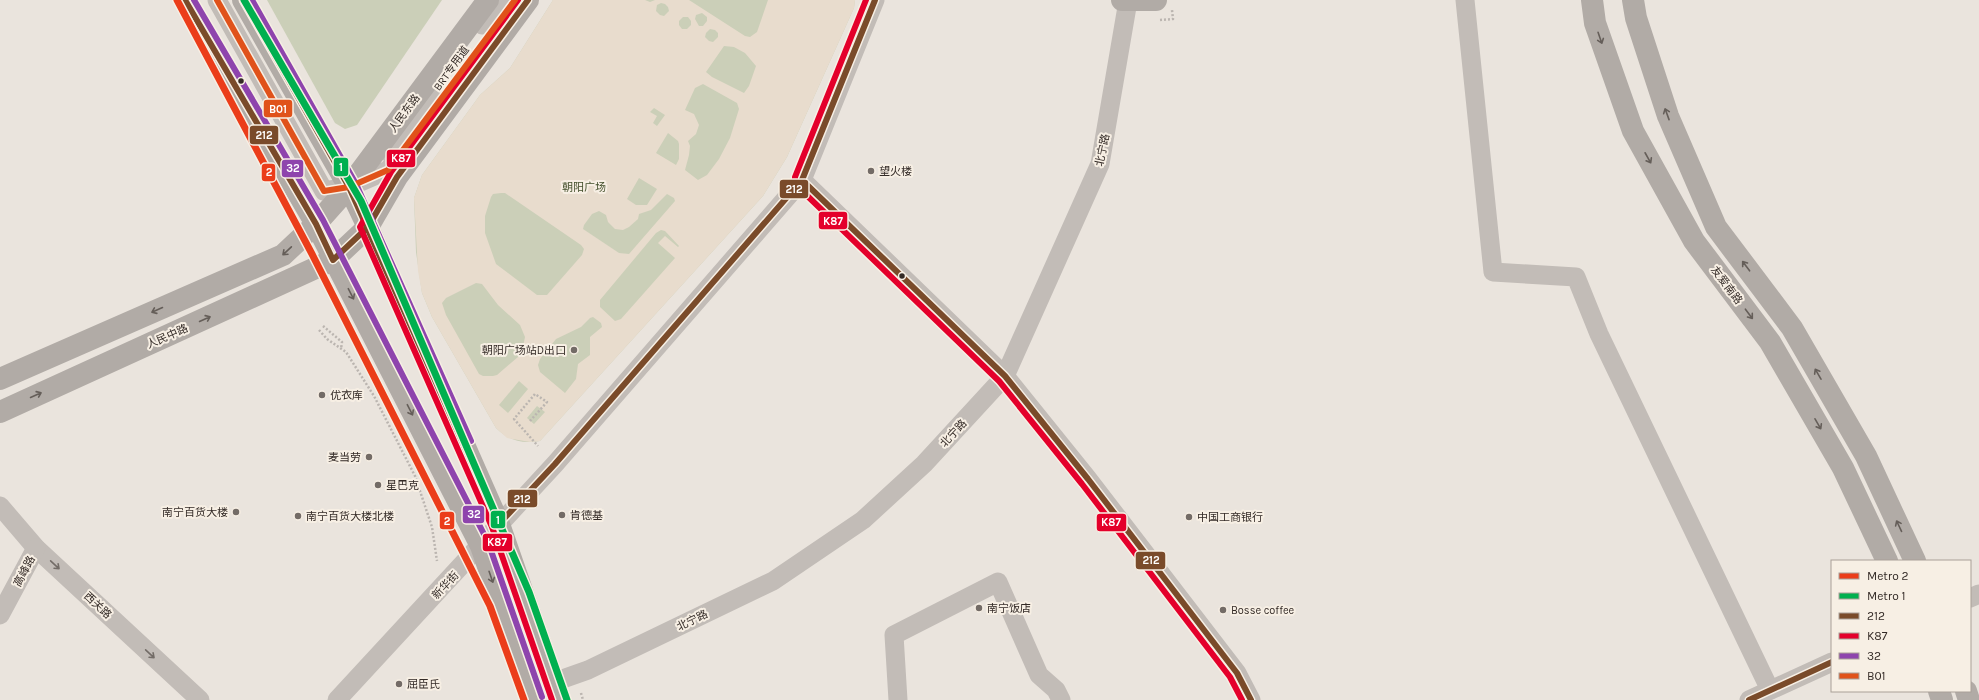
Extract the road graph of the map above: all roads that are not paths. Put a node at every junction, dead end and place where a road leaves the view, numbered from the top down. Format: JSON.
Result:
{"nodes":[{"id":1,"x":185,"y":0,"type":"edge"},
{"id":2,"x":192,"y":0,"type":"edge"},
{"id":3,"x":217,"y":0,"type":"edge"},
{"id":4,"x":228,"y":0,"type":"edge"},
{"id":5,"x":243,"y":0,"type":"edge"},
{"id":6,"x":488,"y":0,"type":"edge"},
{"id":7,"x":501,"y":0,"type":"edge"},
{"id":8,"x":515,"y":0,"type":"edge"},
{"id":9,"x":528,"y":0,"type":"edge"},
{"id":10,"x":875,"y":0,"type":"edge"},
{"id":11,"x":1122,"y":0,"type":"edge"},
{"id":12,"x":1128,"y":0,"type":"edge"},
{"id":13,"x":1156,"y":0,"type":"edge"},
{"id":14,"x":1466,"y":0,"type":"edge"},
{"id":15,"x":1592,"y":0,"type":"edge"},
{"id":16,"x":1633,"y":0,"type":"edge"},
{"id":17,"x":802,"y":180,"type":"junction"},
{"id":18,"x":349,"y":187,"type":"junction"},
{"id":19,"x":324,"y":191,"type":"junction"},
{"id":20,"x":316,"y":224,"type":"junction"},
{"id":21,"x":368,"y":227,"type":"junction"},
{"id":22,"x":333,"y":260,"type":"junction"},
{"id":23,"x":1005,"y":376,"type":"junction"},
{"id":24,"x":0,"y":379,"type":"edge"},
{"id":25,"x":0,"y":412,"type":"edge"},
{"id":26,"x":0,"y":506,"type":"edge"},
{"id":27,"x":499,"y":524,"type":"junction"},
{"id":28,"x":480,"y":546,"type":"junction"},
{"id":29,"x":36,"y":548,"type":"junction"},
{"id":30,"x":1887,"y":560,"type":"edge"},
{"id":31,"x":1915,"y":560,"type":"edge"},
{"id":32,"x":0,"y":615,"type":"edge"},
{"id":33,"x":1831,"y":662,"type":"edge"},
{"id":34,"x":1770,"y":690,"type":"junction"},
{"id":35,"x":557,"y":691,"type":"edge"},
{"id":36,"x":200,"y":700,"type":"edge"},
{"id":37,"x":337,"y":700,"type":"edge"},
{"id":38,"x":534,"y":700,"type":"edge"},
{"id":39,"x":898,"y":700,"type":"edge"},
{"id":40,"x":1061,"y":700,"type":"edge"},
{"id":41,"x":1251,"y":700,"type":"edge"},
{"id":42,"x":1749,"y":700,"type":"edge"}],
"edges":[{"from":1,"to":20,"type":"main road"},
{"from":2,"to":19,"type":"street","name":"BRT专用道"},
{"from":3,"to":19,"type":"street"},
{"from":4,"to":18,"type":"street"},
{"from":5,"to":18,"type":"main road"},
{"from":6,"to":18,"type":"main road","name":"人民东路"},
{"from":7,"to":18,"type":"street","name":"BRT专用道"},
{"from":8,"to":18,"type":"street","name":"BRT专用道"},
{"from":9,"to":21,"type":"main road"},
{"from":10,"to":17,"type":"street","name":"新华街"},
{"from":11,"to":12,"type":"main road"},
{"from":12,"to":13,"type":"main road"},
{"from":12,"to":23,"type":"street","name":"北宁路"},
{"from":14,"to":34,"type":"street"},
{"from":15,"to":30,"type":"main road","name":"友爱南路","one_way":true},
{"from":31,"to":16,"type":"main road","one_way":true},
{"from":17,"to":23,"type":"street"},
{"from":17,"to":27,"type":"street","name":"新华街"},
{"from":18,"to":19,"type":"street","name":"BRT专用道"},
{"from":18,"to":20,"type":"main road","name":"人民东路"},
{"from":18,"to":21,"type":"main road"},
{"from":20,"to":22,"type":"main road"},
{"from":20,"to":24,"type":"main road","one_way":true},
{"from":21,"to":22,"type":"main road"},
{"from":21,"to":27,"type":"main road"},
{"from":25,"to":22,"type":"main road","name":"人民中路","one_way":true},
{"from":22,"to":28,"type":"main road","one_way":true},
{"from":23,"to":35,"type":"street","name":"北宁路"},
{"from":23,"to":41,"type":"street"},
{"from":26,"to":29,"type":"street","name":"西关路"},
{"from":27,"to":28,"type":"street","name":"新华街"},
{"from":27,"to":35,"type":"main road"},
{"from":28,"to":37,"type":"street","name":"新华街"},
{"from":28,"to":38,"type":"main road","one_way":true},
{"from":29,"to":32,"type":"street","name":"高峰路"},
{"from":29,"to":36,"type":"street","name":"西关路","one_way":true},
{"from":33,"to":34,"type":"street"},
{"from":34,"to":42,"type":"street"},
{"from":39,"to":40,"type":"street"}]}
